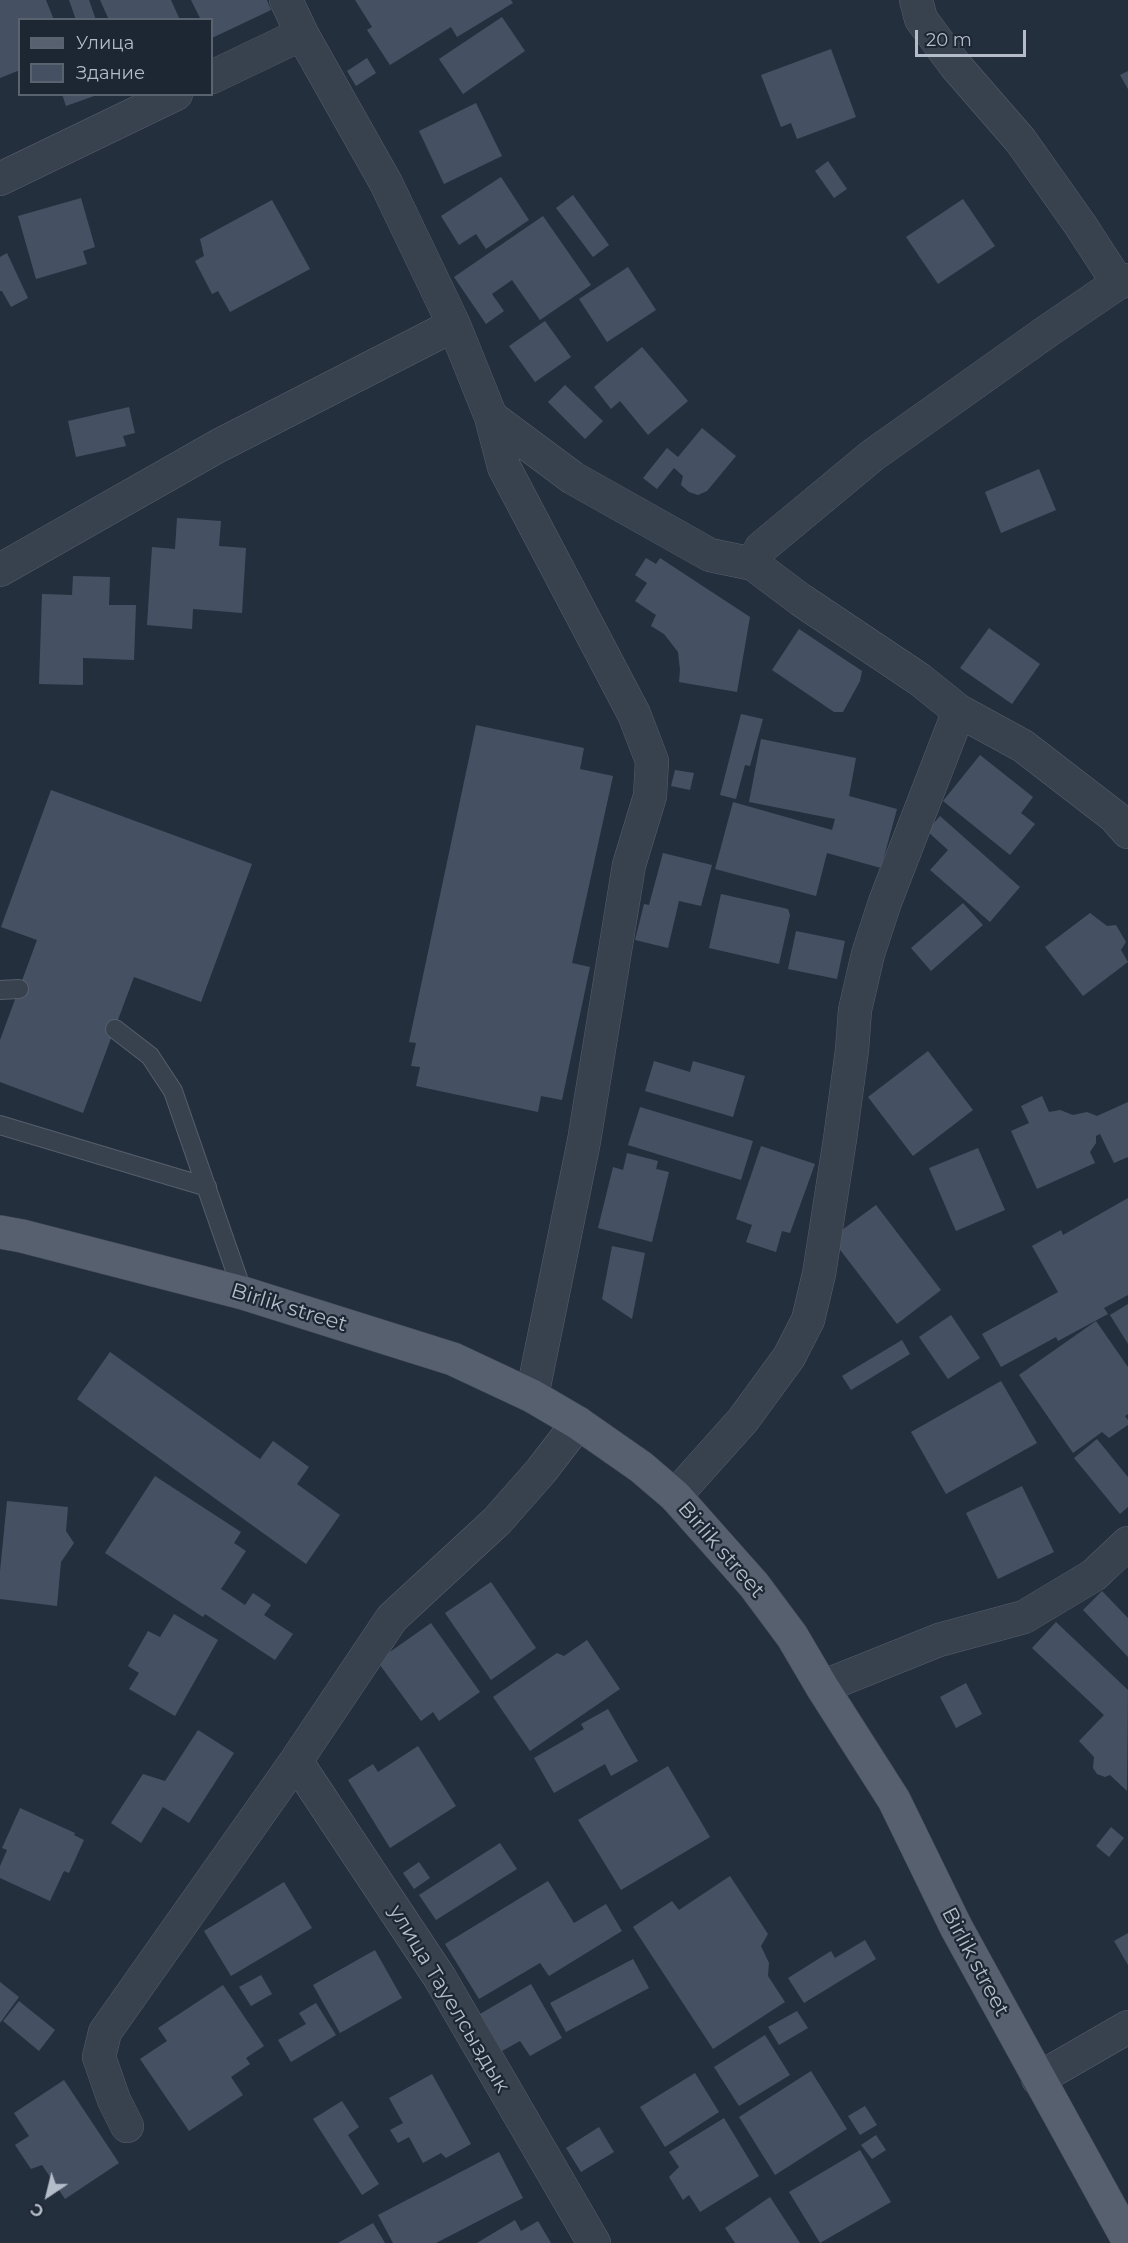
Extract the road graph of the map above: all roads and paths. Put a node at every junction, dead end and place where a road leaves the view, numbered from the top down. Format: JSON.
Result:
{"nodes":[{"id":1,"x":286,"y":0,"type":"edge"},
{"id":2,"x":916,"y":0,"type":"edge"},
{"id":3,"x":302,"y":34,"type":"junction"},
{"id":4,"x":213,"y":77,"type":"edge"},
{"id":5,"x":172,"y":96,"type":"edge"},
{"id":6,"x":0,"y":179,"type":"edge"},
{"id":7,"x":1123,"y":282,"type":"edge"},
{"id":8,"x":454,"y":325,"type":"junction"},
{"id":9,"x":491,"y":417,"type":"junction"},
{"id":10,"x":753,"y":564,"type":"junction"},
{"id":11,"x":0,"y":570,"type":"edge"},
{"id":12,"x":960,"y":711,"type":"junction"},
{"id":13,"x":1128,"y":832,"type":"edge"},
{"id":14,"x":19,"y":989,"type":"dead end"},
{"id":15,"x":0,"y":990,"type":"edge"},
{"id":16,"x":115,"y":1029,"type":"dead end"},
{"id":17,"x":0,"y":1125,"type":"edge"},
{"id":18,"x":207,"y":1187,"type":"junction"},
{"id":19,"x":0,"y":1232,"type":"edge"},
{"id":20,"x":243,"y":1293,"type":"junction"},
{"id":21,"x":532,"y":1395,"type":"junction"},
{"id":22,"x":578,"y":1423,"type":"junction"},
{"id":23,"x":675,"y":1496,"type":"junction"},
{"id":24,"x":1128,"y":1543,"type":"edge"},
{"id":25,"x":822,"y":1687,"type":"junction"},
{"id":26,"x":296,"y":1761,"type":"junction"},
{"id":27,"x":1128,"y":2027,"type":"edge"},
{"id":28,"x":1038,"y":2079,"type":"junction"},
{"id":29,"x":127,"y":2126,"type":"dead end"},
{"id":30,"x":1128,"y":2240,"type":"edge"},
{"id":31,"x":594,"y":2243,"type":"edge"}],
"edges":[{"from":1,"to":3,"type":"street"},
{"from":2,"to":7,"type":"street"},
{"from":3,"to":4,"type":"street"},
{"from":3,"to":8,"type":"street"},
{"from":5,"to":6,"type":"street"},
{"from":7,"to":10,"type":"street"},
{"from":8,"to":9,"type":"street"},
{"from":8,"to":11,"type":"street"},
{"from":9,"to":10,"type":"street"},
{"from":9,"to":21,"type":"street"},
{"from":10,"to":12,"type":"street"},
{"from":12,"to":13,"type":"street"},
{"from":12,"to":23,"type":"street"},
{"from":14,"to":15,"type":"lane"},
{"from":16,"to":18,"type":"lane"},
{"from":17,"to":18,"type":"lane"},
{"from":18,"to":20,"type":"lane"},
{"from":19,"to":20,"type":"main road","name":"Birlik street"},
{"from":20,"to":21,"type":"main road","name":"Birlik street"},
{"from":21,"to":22,"type":"main road","name":"Birlik street"},
{"from":22,"to":23,"type":"main road","name":"Birlik street"},
{"from":22,"to":26,"type":"street"},
{"from":23,"to":25,"type":"main road","name":"Birlik street"},
{"from":24,"to":25,"type":"street"},
{"from":25,"to":28,"type":"main road","name":"Birlik street"},
{"from":26,"to":29,"type":"street"},
{"from":26,"to":31,"type":"street","name":"улица Тауелсыздык"},
{"from":27,"to":28,"type":"street"},
{"from":28,"to":30,"type":"main road","name":"Birlik street"}]}
